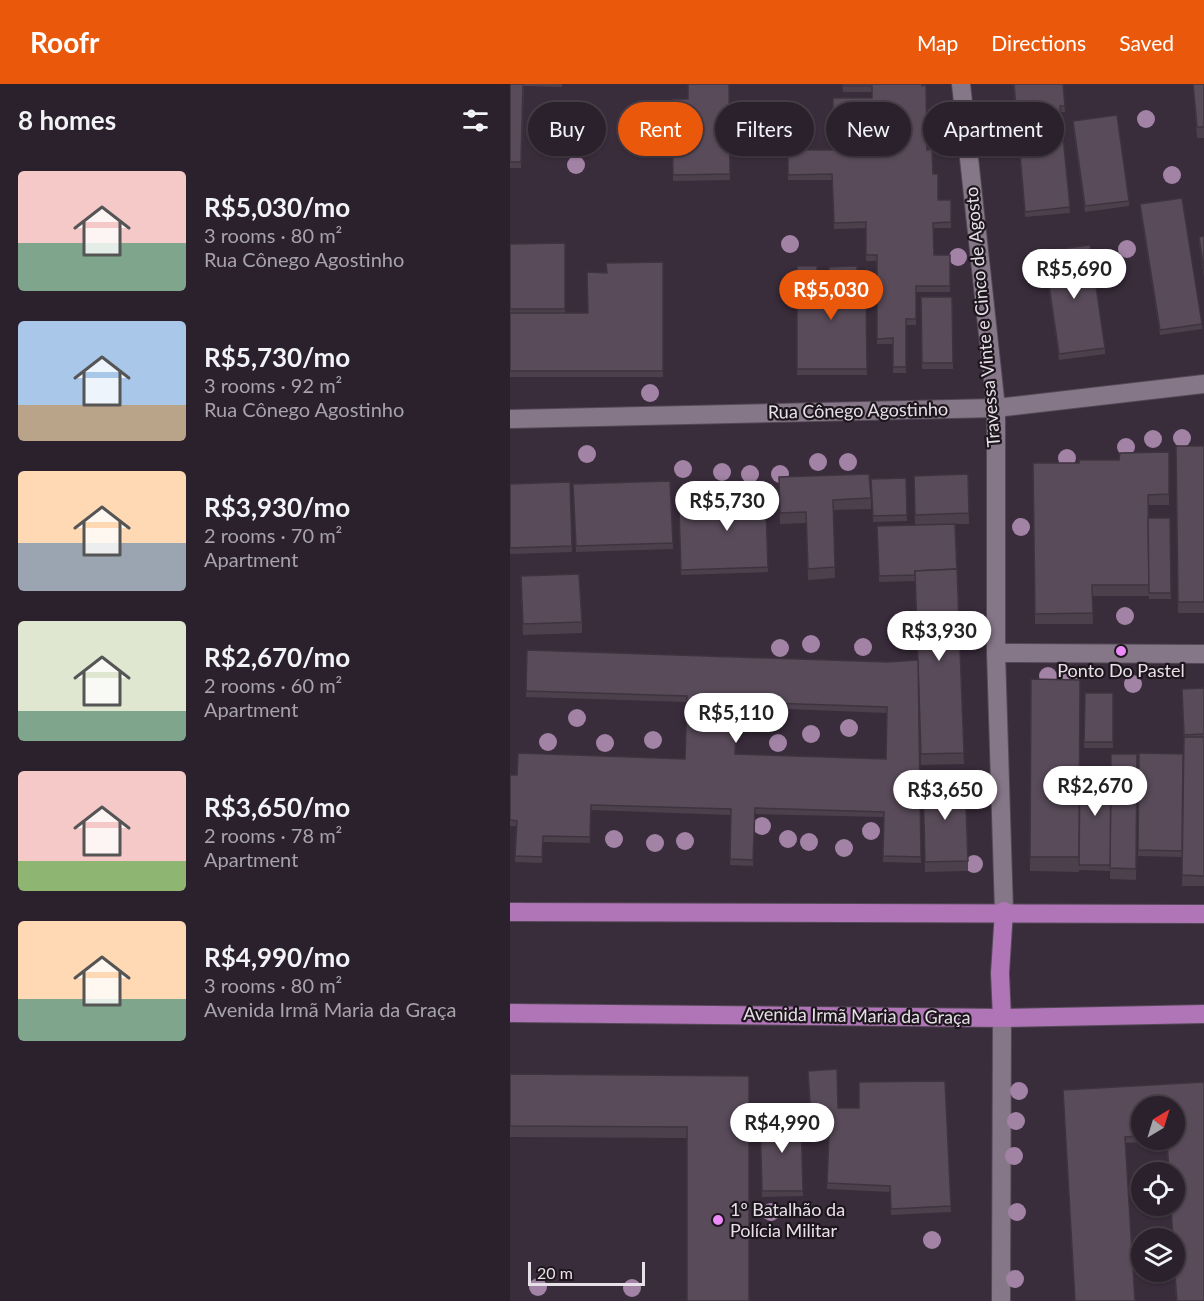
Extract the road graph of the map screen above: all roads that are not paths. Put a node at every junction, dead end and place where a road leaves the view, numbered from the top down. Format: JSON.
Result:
{"nodes":[{"id":1,"x":960,"y":84,"type":"edge"},
{"id":2,"x":1204,"y":384,"type":"edge"},
{"id":3,"x":996,"y":408,"type":"junction"},
{"id":4,"x":510,"y":418,"type":"edge"},
{"id":5,"x":996,"y":653,"type":"junction"},
{"id":6,"x":1204,"y":654,"type":"edge"},
{"id":7,"x":1004,"y":911,"type":"junction"},
{"id":8,"x":510,"y":912,"type":"edge"},
{"id":9,"x":1204,"y":914,"type":"edge"},
{"id":10,"x":510,"y":1013,"type":"edge"},
{"id":11,"x":1204,"y":1014,"type":"edge"},
{"id":12,"x":1002,"y":1018,"type":"junction"},
{"id":13,"x":1001,"y":1301,"type":"edge"}],
"edges":[{"from":1,"to":3,"type":"street","name":"Travessa Vinte e Cinco de Agosto"},
{"from":2,"to":3,"type":"street","name":"Rua Cônego Agostinho"},
{"from":3,"to":4,"type":"street","name":"Rua Cônego Agostinho"},
{"from":3,"to":5,"type":"street","name":"Travessa Vinte e Cinco de Agosto"},
{"from":5,"to":6,"type":"street"},
{"from":5,"to":7,"type":"street","name":"Travessa Vinte e Cinco de Agosto"},
{"from":7,"to":8,"type":"main road"},
{"from":7,"to":9,"type":"main road"},
{"from":7,"to":12,"type":"main road"},
{"from":10,"to":12,"type":"main road","name":"Avenida Irmã Maria da Graça"},
{"from":11,"to":12,"type":"main road","name":"Avenida Irmã Maria da Graça"},
{"from":12,"to":13,"type":"street"}]}
